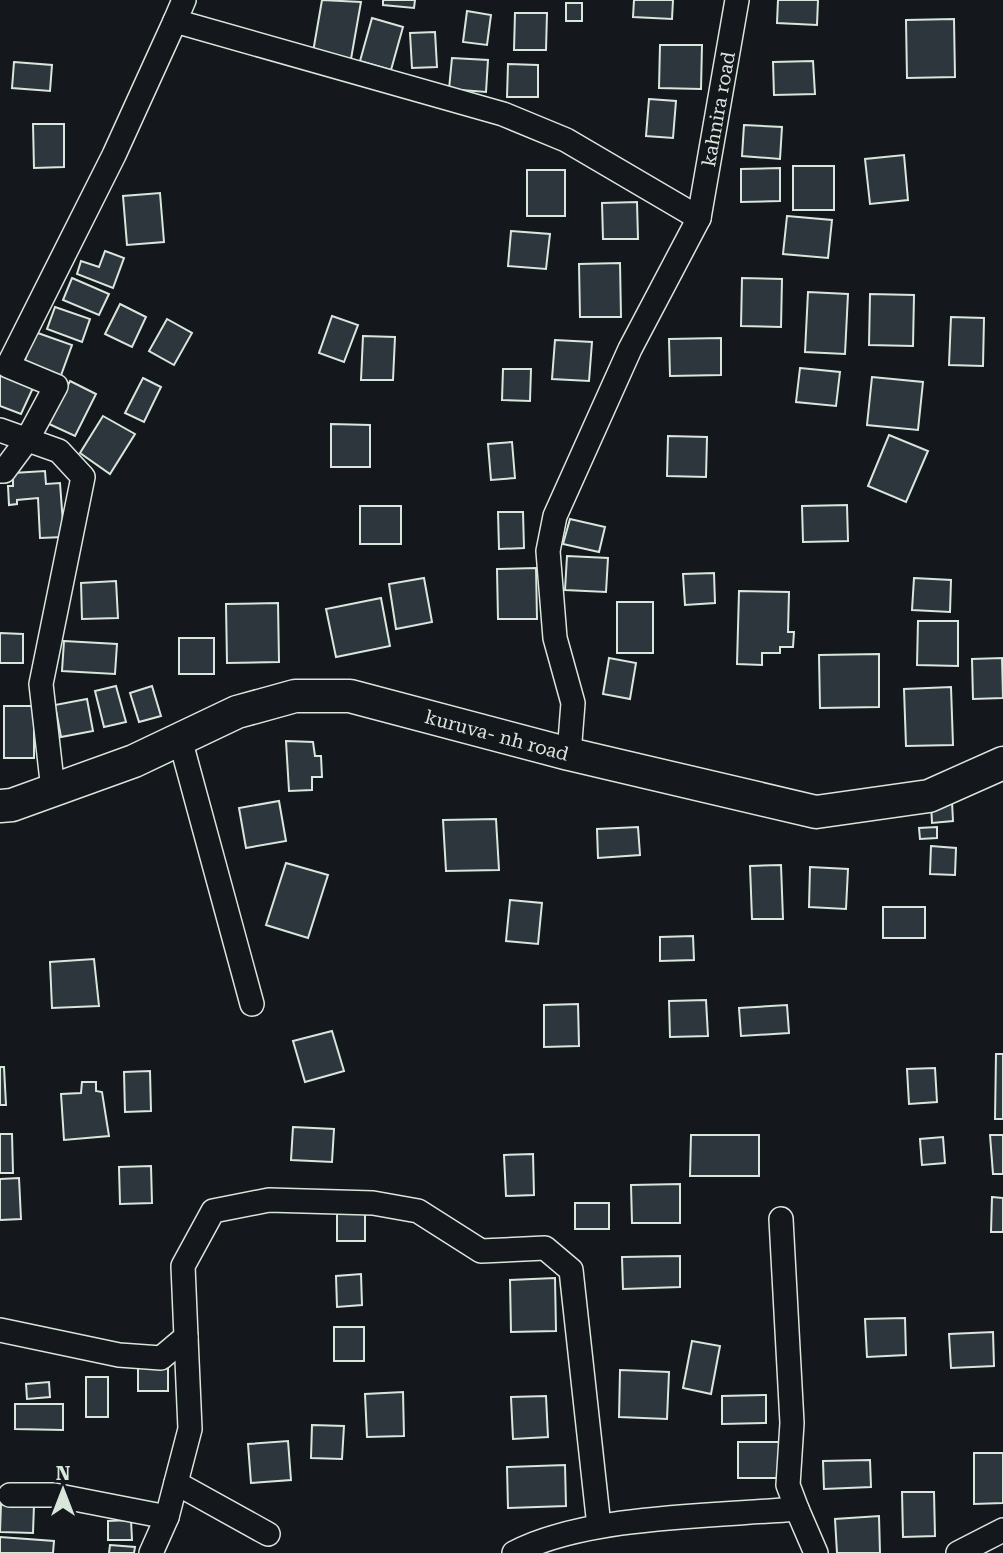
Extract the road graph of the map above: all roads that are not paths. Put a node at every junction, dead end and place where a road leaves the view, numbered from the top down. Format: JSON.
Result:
{"nodes":[{"id":1,"x":737,"y":0,"type":"edge"},
{"id":2,"x":179,"y":10,"type":"edge"},
{"id":3,"x":699,"y":218,"type":"junction"},
{"id":4,"x":0,"y":430,"type":"edge"},
{"id":5,"x":27,"y":440,"type":"junction"},
{"id":6,"x":0,"y":471,"type":"edge"},
{"id":7,"x":180,"y":739,"type":"junction"},
{"id":8,"x":569,"y":754,"type":"junction"},
{"id":9,"x":1003,"y":764,"type":"edge"},
{"id":10,"x":53,"y":790,"type":"junction"},
{"id":11,"x":0,"y":806,"type":"edge"},
{"id":12,"x":252,"y":1004,"type":"dead end"},
{"id":13,"x":781,"y":1219,"type":"dead end"},
{"id":14,"x":0,"y":1329,"type":"edge"},
{"id":15,"x":187,"y":1337,"type":"junction"},
{"id":16,"x":176,"y":1483,"type":"junction"},
{"id":17,"x":10,"y":1495,"type":"dead end"},
{"id":18,"x":797,"y":1509,"type":"junction"},
{"id":19,"x":167,"y":1517,"type":"junction"},
{"id":20,"x":599,"y":1526,"type":"junction"},
{"id":21,"x":1003,"y":1530,"type":"edge"},
{"id":22,"x":268,"y":1534,"type":"dead end"},
{"id":23,"x":151,"y":1553,"type":"edge"},
{"id":24,"x":514,"y":1553,"type":"edge"},
{"id":25,"x":816,"y":1553,"type":"edge"},
{"id":26,"x":958,"y":1553,"type":"edge"}],
"edges":[{"from":1,"to":3,"type":"street","name":"kahnira road"},
{"from":2,"to":3,"type":"street"},
{"from":2,"to":5,"type":"street"},
{"from":3,"to":8,"type":"street","name":"kahnira road"},
{"from":4,"to":5,"type":"street"},
{"from":5,"to":6,"type":"street"},
{"from":5,"to":10,"type":"street"},
{"from":7,"to":8,"type":"main road","name":"kuruva- nh road"},
{"from":7,"to":10,"type":"main road","name":"kuruva- nh road"},
{"from":7,"to":12,"type":"street"},
{"from":8,"to":9,"type":"main road","name":"kuruva- nh road"},
{"from":10,"to":11,"type":"main road","name":"kuruva- nh road"},
{"from":13,"to":18,"type":"street"},
{"from":14,"to":15,"type":"street"},
{"from":15,"to":16,"type":"street"},
{"from":15,"to":20,"type":"street"},
{"from":16,"to":19,"type":"street"},
{"from":16,"to":22,"type":"street"},
{"from":17,"to":19,"type":"street"},
{"from":18,"to":20,"type":"street"},
{"from":18,"to":25,"type":"street"},
{"from":19,"to":23,"type":"street"},
{"from":20,"to":24,"type":"street"},
{"from":21,"to":26,"type":"street"}]}
